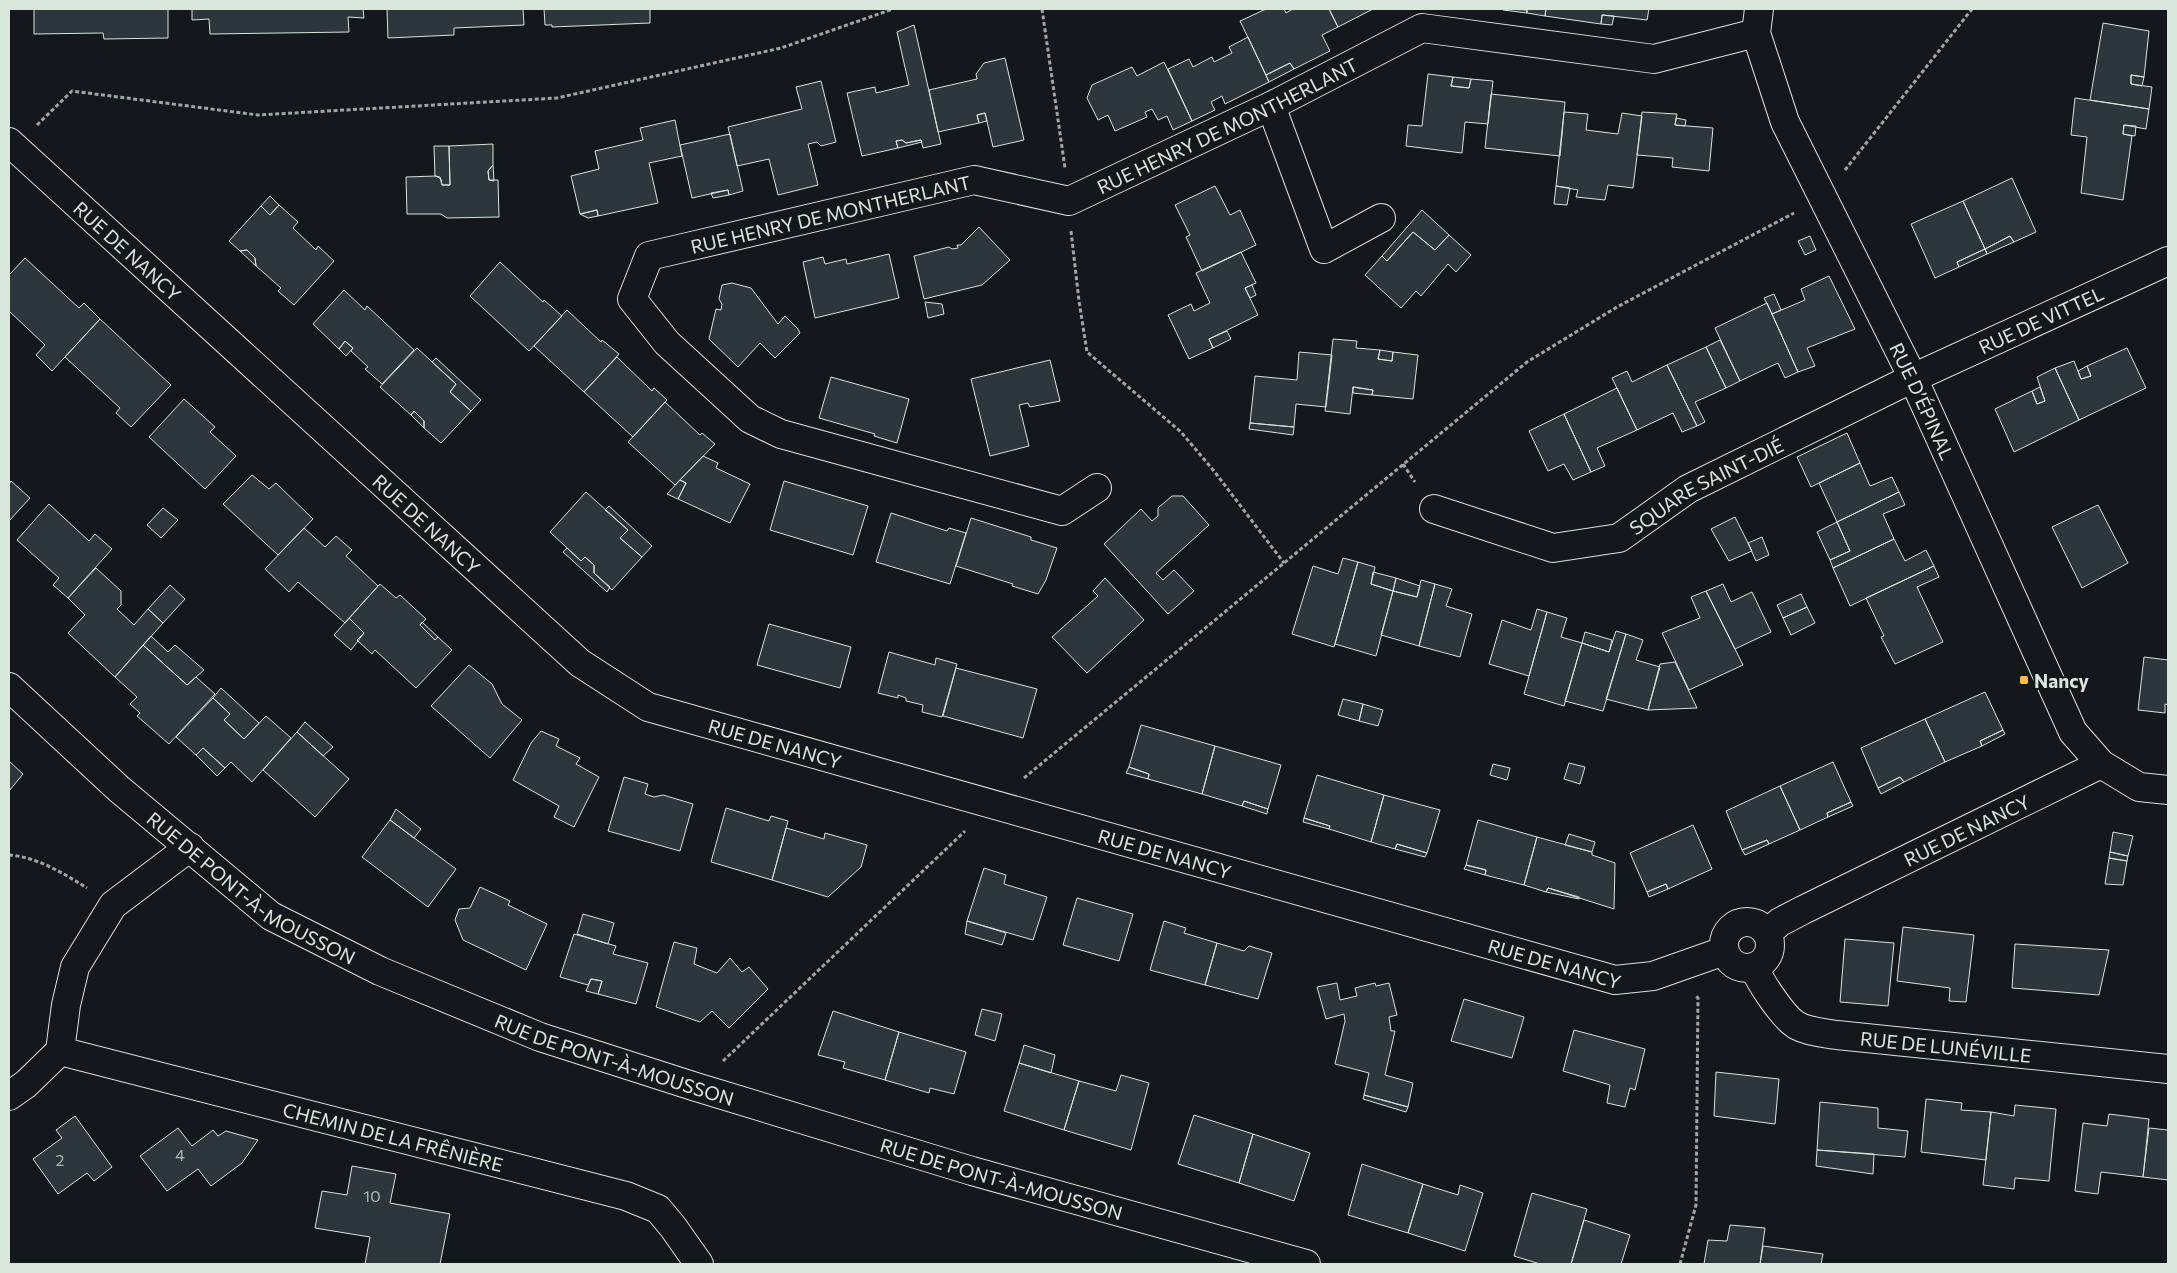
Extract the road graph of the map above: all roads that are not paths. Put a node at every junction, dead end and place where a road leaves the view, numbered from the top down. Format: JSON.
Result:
{"nodes":[{"id":1,"x":1757,"y":21,"type":"edge"},
{"id":2,"x":1271,"y":106,"type":"junction"},
{"id":3,"x":11,"y":144,"type":"edge"},
{"id":4,"x":1381,"y":218,"type":"dead end"},
{"id":5,"x":2168,"y":262,"type":"edge"},
{"id":6,"x":1913,"y":378,"type":"junction"},
{"id":7,"x":1097,"y":488,"type":"dead end"},
{"id":8,"x":1434,"y":509,"type":"dead end"},
{"id":9,"x":9,"y":687,"type":"edge"},
{"id":10,"x":2101,"y":764,"type":"junction"},
{"id":11,"x":2168,"y":790,"type":"edge"},
{"id":12,"x":190,"y":848,"type":"junction"},
{"id":13,"x":1767,"y":932,"type":"junction"},
{"id":14,"x":1724,"y":951,"type":"junction"},
{"id":15,"x":1754,"y":967,"type":"junction"},
{"id":16,"x":60,"y":1051,"type":"junction"},
{"id":17,"x":2168,"y":1069,"type":"edge"},
{"id":18,"x":9,"y":1096,"type":"edge"},
{"id":19,"x":698,"y":1264,"type":"edge"},
{"id":20,"x":1306,"y":1264,"type":"edge"}],
"edges":[{"from":1,"to":2,"type":"street","name":"RUE HENRY DE MONTHERLANT"},
{"from":1,"to":6,"type":"street","name":"RUE D’ÉPINAL"},
{"from":2,"to":4,"type":"street"},
{"from":2,"to":7,"type":"street","name":"RUE HENRY DE MONTHERLANT"},
{"from":3,"to":14,"type":"street","name":"RUE DE NANCY"},
{"from":5,"to":6,"type":"street","name":"RUE DE VITTEL"},
{"from":6,"to":8,"type":"street","name":"SQUARE SAINT-DIÉ"},
{"from":6,"to":10,"type":"street","name":"RUE D’ÉPINAL"},
{"from":9,"to":12,"type":"street","name":"RUE DE PONT-À-MOUSSON"},
{"from":10,"to":11,"type":"street"},
{"from":10,"to":13,"type":"street","name":"RUE DE NANCY"},
{"from":12,"to":16,"type":"street"},
{"from":12,"to":20,"type":"street","name":"RUE DE PONT-À-MOUSSON"},
{"from":13,"to":14,"type":"street"},
{"from":13,"to":15,"type":"street"},
{"from":14,"to":15,"type":"street"},
{"from":15,"to":17,"type":"street","name":"RUE DE LUNÉVILLE"},
{"from":16,"to":18,"type":"street"},
{"from":16,"to":19,"type":"street","name":"CHEMIN DE LA FRÊNIÈRE"}]}
